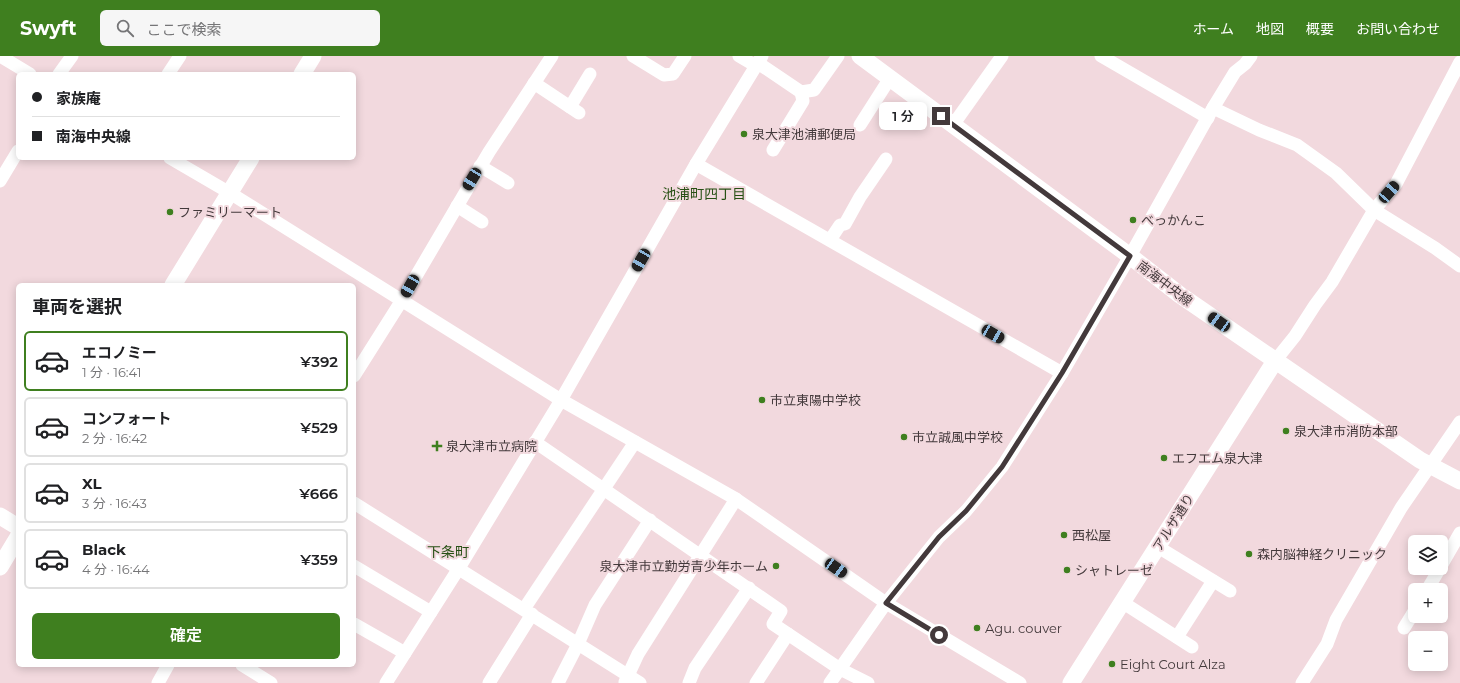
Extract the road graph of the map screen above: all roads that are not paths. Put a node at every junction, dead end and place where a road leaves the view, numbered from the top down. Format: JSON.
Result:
{"nodes":[{"id":1,"x":0,"y":56,"type":"edge"},
{"id":2,"x":72,"y":56,"type":"edge"},
{"id":3,"x":180,"y":56,"type":"edge"},
{"id":4,"x":313,"y":56,"type":"edge"},
{"id":5,"x":552,"y":56,"type":"edge"},
{"id":6,"x":633,"y":56,"type":"edge"},
{"id":7,"x":685,"y":56,"type":"edge"},
{"id":8,"x":739,"y":56,"type":"edge"},
{"id":9,"x":838,"y":56,"type":"edge"},
{"id":10,"x":860,"y":56,"type":"edge"},
{"id":11,"x":1002,"y":56,"type":"edge"},
{"id":12,"x":1101,"y":56,"type":"edge"},
{"id":13,"x":1251,"y":56,"type":"edge"},
{"id":14,"x":758,"y":62,"type":"edge"},
{"id":15,"x":1460,"y":62,"type":"edge"},
{"id":16,"x":27,"y":72,"type":"edge"},
{"id":17,"x":60,"y":72,"type":"edge"},
{"id":18,"x":169,"y":72,"type":"edge"},
{"id":19,"x":303,"y":72,"type":"edge"},
{"id":20,"x":590,"y":74,"type":"dead end"},
{"id":21,"x":890,"y":78,"type":"junction"},
{"id":22,"x":534,"y":84,"type":"junction"},
{"id":23,"x":801,"y":92,"type":"junction"},
{"id":24,"x":1210,"y":113,"type":"junction"},
{"id":25,"x":860,"y":125,"type":"dead end"},
{"id":26,"x":953,"y":125,"type":"junction"},
{"id":27,"x":773,"y":150,"type":"dead end"},
{"id":28,"x":16,"y":155,"type":"edge"},
{"id":29,"x":886,"y":159,"type":"dead end"},
{"id":30,"x":174,"y":160,"type":"edge"},
{"id":31,"x":250,"y":160,"type":"edge"},
{"id":32,"x":696,"y":164,"type":"junction"},
{"id":33,"x":480,"y":166,"type":"junction"},
{"id":34,"x":0,"y":181,"type":"edge"},
{"id":35,"x":508,"y":183,"type":"dead end"},
{"id":36,"x":230,"y":192,"type":"junction"},
{"id":37,"x":456,"y":206,"type":"junction"},
{"id":38,"x":1374,"y":210,"type":"junction"},
{"id":39,"x":482,"y":222,"type":"dead end"},
{"id":40,"x":830,"y":240,"type":"junction"},
{"id":41,"x":1130,"y":256,"type":"junction"},
{"id":42,"x":1460,"y":266,"type":"edge"},
{"id":43,"x":174,"y":283,"type":"edge"},
{"id":44,"x":402,"y":300,"type":"junction"},
{"id":45,"x":1275,"y":361,"type":"junction"},
{"id":46,"x":356,"y":373,"type":"edge"},
{"id":47,"x":1062,"y":373,"type":"junction"},
{"id":48,"x":561,"y":400,"type":"junction"},
{"id":49,"x":1460,"y":422,"type":"edge"},
{"id":50,"x":535,"y":442,"type":"junction"},
{"id":51,"x":634,"y":442,"type":"junction"},
{"id":52,"x":1431,"y":465,"type":"junction"},
{"id":53,"x":1460,"y":481,"type":"edge"},
{"id":54,"x":604,"y":488,"type":"junction"},
{"id":55,"x":736,"y":499,"type":"junction"},
{"id":56,"x":356,"y":503,"type":"edge"},
{"id":57,"x":0,"y":516,"type":"edge"},
{"id":58,"x":650,"y":520,"type":"junction"},
{"id":59,"x":16,"y":525,"type":"edge"},
{"id":60,"x":1460,"y":533,"type":"edge"},
{"id":61,"x":16,"y":540,"type":"edge"},
{"id":62,"x":1158,"y":546,"type":"junction"},
{"id":63,"x":1448,"y":552,"type":"edge"},
{"id":64,"x":701,"y":554,"type":"junction"},
{"id":65,"x":0,"y":567,"type":"edge"},
{"id":66,"x":356,"y":567,"type":"edge"},
{"id":67,"x":459,"y":568,"type":"junction"},
{"id":68,"x":1214,"y":581,"type":"junction"},
{"id":69,"x":749,"y":588,"type":"junction"},
{"id":70,"x":1230,"y":591,"type":"dead end"},
{"id":71,"x":1122,"y":602,"type":"junction"},
{"id":72,"x":886,"y":603,"type":"junction"},
{"id":73,"x":431,"y":612,"type":"junction"},
{"id":74,"x":528,"y":612,"type":"junction"},
{"id":75,"x":1408,"y":620,"type":"edge"},
{"id":76,"x":356,"y":625,"type":"edge"},
{"id":77,"x":1404,"y":628,"type":"dead end"},
{"id":78,"x":788,"y":634,"type":"junction"},
{"id":79,"x":1177,"y":637,"type":"junction"},
{"id":80,"x":578,"y":644,"type":"junction"},
{"id":81,"x":1192,"y":647,"type":"dead end"},
{"id":82,"x":405,"y":653,"type":"junction"},
{"id":83,"x":167,"y":667,"type":"edge"},
{"id":84,"x":245,"y":667,"type":"edge"},
{"id":85,"x":840,"y":669,"type":"junction"},
{"id":86,"x":626,"y":679,"type":"edge"},
{"id":87,"x":158,"y":683,"type":"edge"},
{"id":88,"x":271,"y":683,"type":"edge"},
{"id":89,"x":386,"y":683,"type":"edge"},
{"id":90,"x":489,"y":683,"type":"edge"},
{"id":91,"x":558,"y":683,"type":"edge"},
{"id":92,"x":640,"y":683,"type":"edge"},
{"id":93,"x":689,"y":683,"type":"edge"},
{"id":94,"x":756,"y":683,"type":"edge"},
{"id":95,"x":830,"y":683,"type":"edge"},
{"id":96,"x":868,"y":683,"type":"edge"},
{"id":97,"x":1020,"y":683,"type":"edge"},
{"id":98,"x":1071,"y":683,"type":"edge"},
{"id":99,"x":1302,"y":683,"type":"edge"}],
"edges":[{"from":1,"to":16,"type":"street"},
{"from":2,"to":17,"type":"street"},
{"from":3,"to":18,"type":"street"},
{"from":4,"to":19,"type":"street"},
{"from":5,"to":22,"type":"street"},
{"from":6,"to":7,"type":"street"},
{"from":8,"to":14,"type":"street"},
{"from":9,"to":23,"type":"street"},
{"from":10,"to":21,"type":"street","name":"南海中央線"},
{"from":11,"to":26,"type":"street"},
{"from":12,"to":24,"type":"street"},
{"from":13,"to":24,"type":"street"},
{"from":14,"to":23,"type":"street"},
{"from":14,"to":32,"type":"street"},
{"from":15,"to":38,"type":"street"},
{"from":20,"to":22,"type":"street"},
{"from":21,"to":25,"type":"street"},
{"from":21,"to":26,"type":"street","name":"南海中央線"},
{"from":22,"to":33,"type":"street"},
{"from":23,"to":27,"type":"street"},
{"from":24,"to":38,"type":"street"},
{"from":24,"to":41,"type":"street"},
{"from":26,"to":41,"type":"street","name":"南海中央線"},
{"from":28,"to":34,"type":"street"},
{"from":29,"to":40,"type":"street"},
{"from":30,"to":36,"type":"street"},
{"from":31,"to":36,"type":"street"},
{"from":32,"to":40,"type":"street"},
{"from":32,"to":48,"type":"street"},
{"from":33,"to":35,"type":"street"},
{"from":33,"to":37,"type":"street"},
{"from":36,"to":43,"type":"street"},
{"from":36,"to":44,"type":"street"},
{"from":37,"to":39,"type":"street"},
{"from":37,"to":44,"type":"street"},
{"from":38,"to":42,"type":"street"},
{"from":38,"to":45,"type":"street"},
{"from":40,"to":47,"type":"street"},
{"from":41,"to":45,"type":"street","name":"南海中央線"},
{"from":41,"to":47,"type":"street"},
{"from":44,"to":46,"type":"street"},
{"from":44,"to":48,"type":"street"},
{"from":45,"to":52,"type":"street","name":"南海中央線"},
{"from":45,"to":62,"type":"street","name":"アルザ通り"},
{"from":47,"to":72,"type":"street"},
{"from":48,"to":50,"type":"street"},
{"from":48,"to":51,"type":"street"},
{"from":49,"to":52,"type":"street"},
{"from":50,"to":54,"type":"street"},
{"from":50,"to":67,"type":"street"},
{"from":51,"to":54,"type":"street"},
{"from":51,"to":55,"type":"street"},
{"from":52,"to":53,"type":"street","name":"南海中央線"},
{"from":52,"to":99,"type":"street"},
{"from":54,"to":58,"type":"street"},
{"from":54,"to":74,"type":"street"},
{"from":55,"to":64,"type":"street"},
{"from":55,"to":72,"type":"street"},
{"from":56,"to":67,"type":"street"},
{"from":57,"to":59,"type":"street"},
{"from":58,"to":64,"type":"street"},
{"from":58,"to":80,"type":"street"},
{"from":60,"to":63,"type":"street"},
{"from":61,"to":65,"type":"street"},
{"from":62,"to":68,"type":"street"},
{"from":62,"to":71,"type":"street","name":"アルザ通り"},
{"from":64,"to":69,"type":"street"},
{"from":64,"to":86,"type":"street"},
{"from":66,"to":73,"type":"street"},
{"from":67,"to":73,"type":"street"},
{"from":67,"to":74,"type":"street"},
{"from":68,"to":70,"type":"street"},
{"from":68,"to":79,"type":"street"},
{"from":69,"to":78,"type":"street"},
{"from":69,"to":93,"type":"street"},
{"from":71,"to":79,"type":"street"},
{"from":71,"to":98,"type":"street","name":"アルザ通り"},
{"from":72,"to":85,"type":"street"},
{"from":72,"to":97,"type":"street"},
{"from":73,"to":82,"type":"street"},
{"from":74,"to":80,"type":"street"},
{"from":74,"to":90,"type":"street"},
{"from":75,"to":77,"type":"street"},
{"from":76,"to":82,"type":"street"},
{"from":78,"to":85,"type":"street"},
{"from":78,"to":94,"type":"street"},
{"from":79,"to":81,"type":"street"},
{"from":80,"to":86,"type":"street"},
{"from":80,"to":91,"type":"street"},
{"from":82,"to":89,"type":"street"},
{"from":83,"to":87,"type":"street"},
{"from":84,"to":88,"type":"street"},
{"from":85,"to":95,"type":"street"},
{"from":85,"to":96,"type":"street"},
{"from":86,"to":92,"type":"street"}]}
